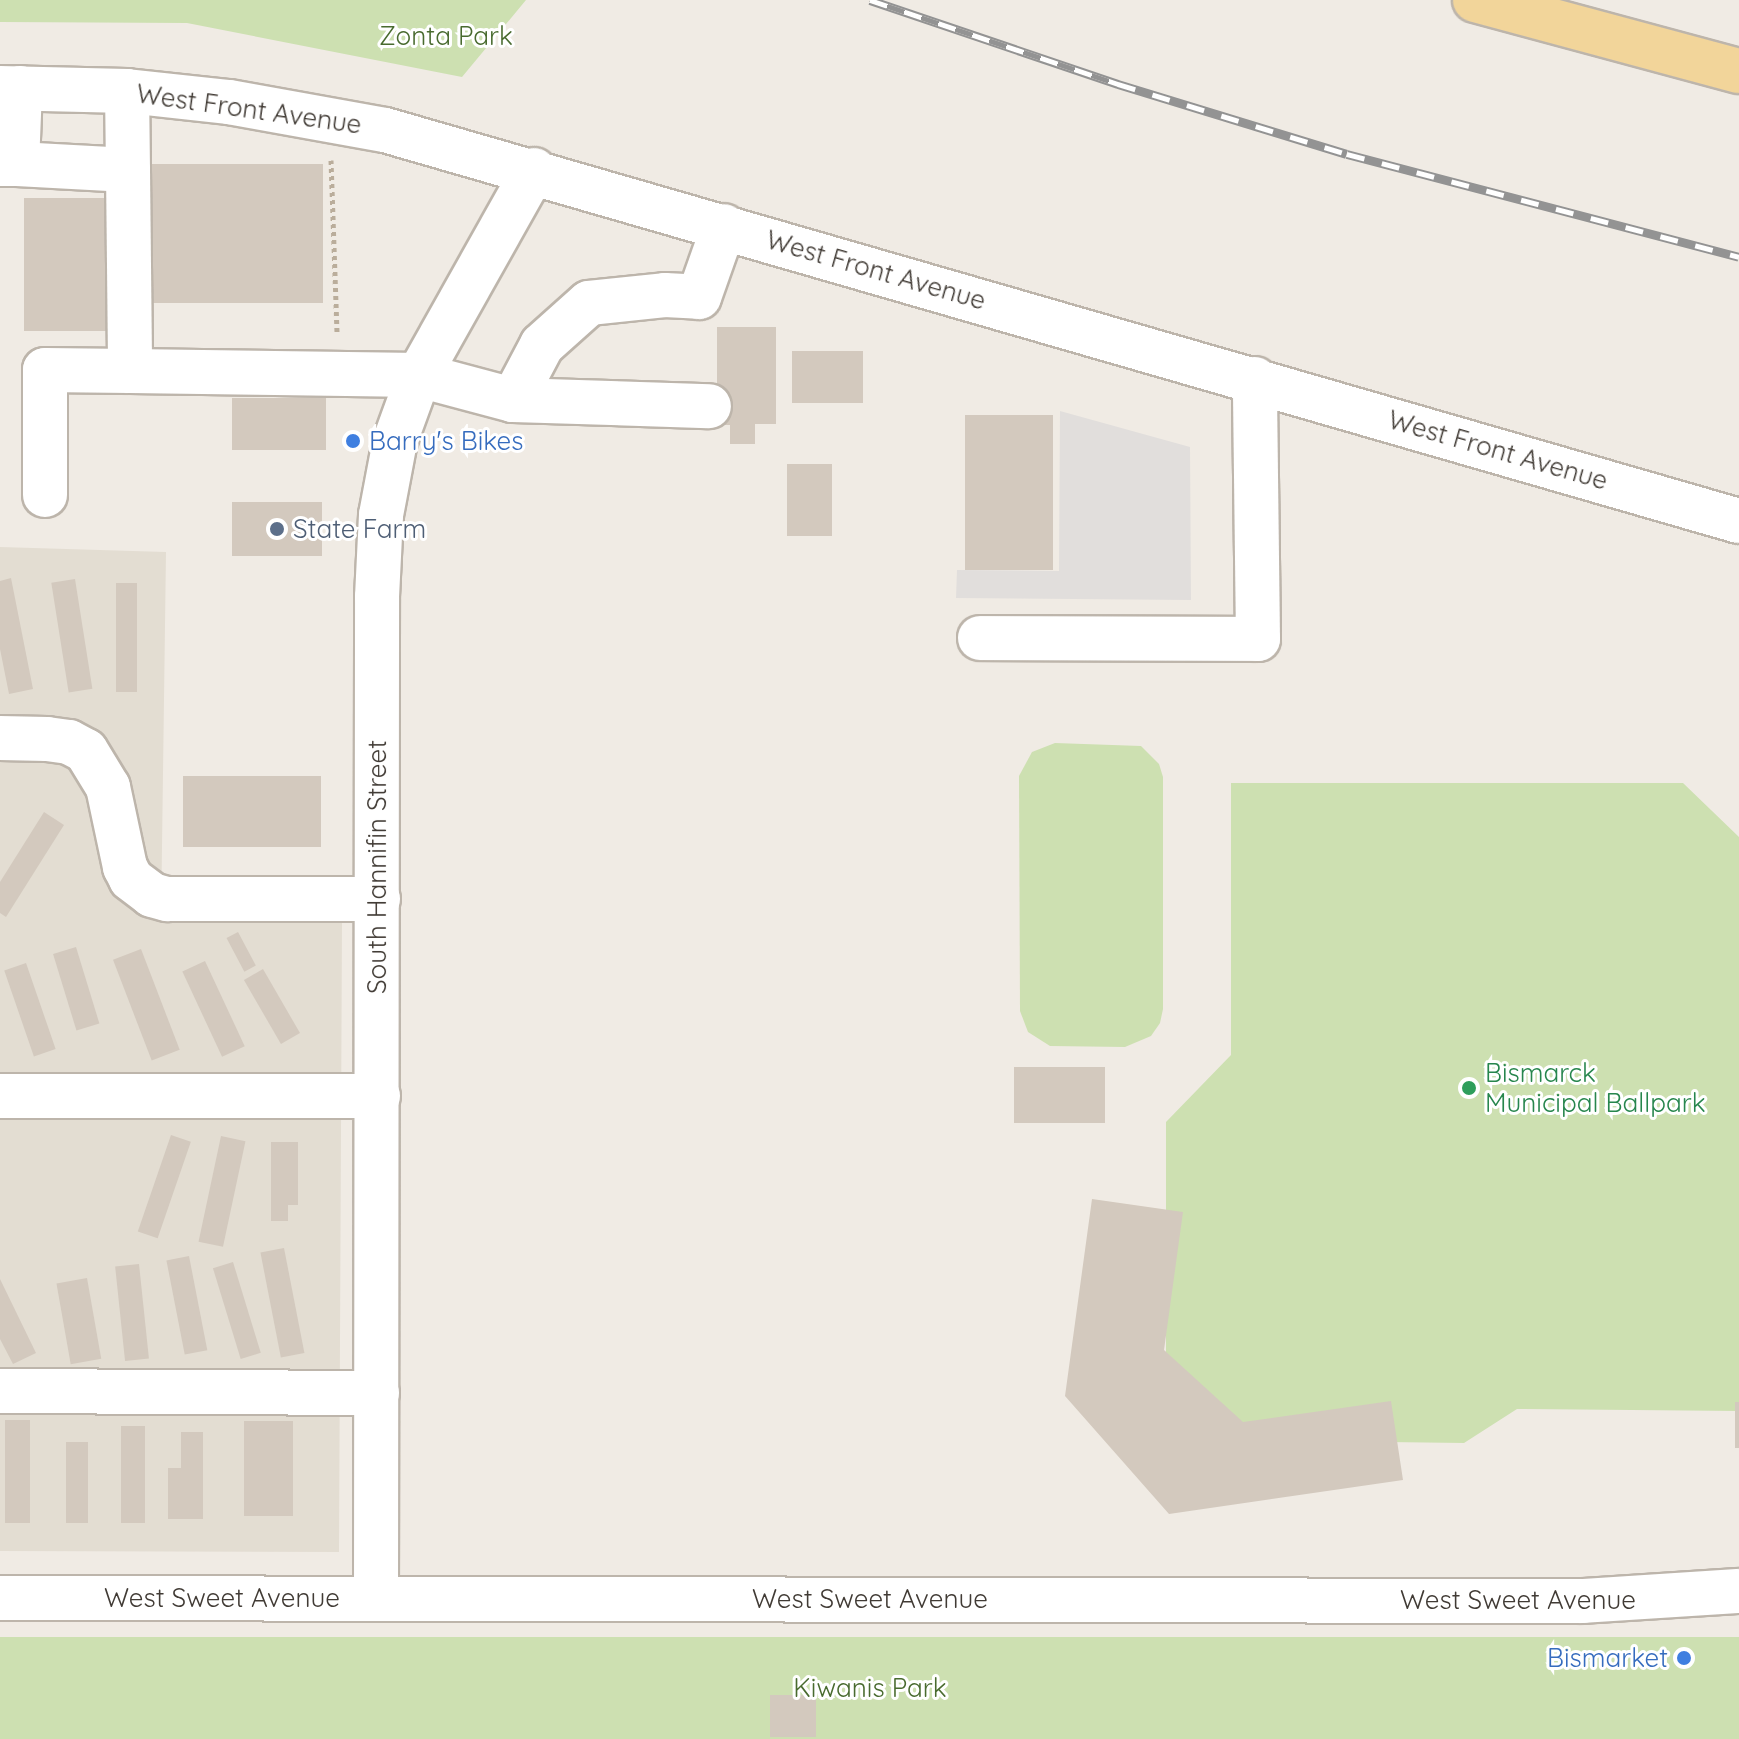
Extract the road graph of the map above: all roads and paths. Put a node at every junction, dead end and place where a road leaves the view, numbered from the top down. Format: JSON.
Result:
{"nodes":[{"id":1,"x":1475,"y":0,"type":"edge"},
{"id":2,"x":1739,"y":71,"type":"edge"},
{"id":3,"x":10,"y":88,"type":"edge"},
{"id":4,"x":127,"y":91,"type":"junction"},
{"id":5,"x":338,"y":119,"type":"junction"},
{"id":6,"x":8,"y":164,"type":"edge"},
{"id":7,"x":128,"y":170,"type":"junction"},
{"id":8,"x":534,"y":170,"type":"junction"},
{"id":9,"x":724,"y":226,"type":"junction"},
{"id":10,"x":337,"y":344,"type":"dead end"},
{"id":11,"x":130,"y":371,"type":"junction"},
{"id":12,"x":419,"y":375,"type":"junction"},
{"id":13,"x":1255,"y":379,"type":"junction"},
{"id":14,"x":513,"y":400,"type":"junction"},
{"id":15,"x":709,"y":406,"type":"dead end"},
{"id":16,"x":45,"y":495,"type":"dead end"},
{"id":17,"x":1739,"y":521,"type":"edge"},
{"id":18,"x":980,"y":638,"type":"dead end"},
{"id":19,"x":0,"y":738,"type":"edge"},
{"id":20,"x":378,"y":899,"type":"junction"},
{"id":21,"x":0,"y":1096,"type":"edge"},
{"id":22,"x":378,"y":1096,"type":"junction"},
{"id":23,"x":0,"y":1391,"type":"edge"},
{"id":24,"x":377,"y":1393,"type":"junction"},
{"id":25,"x":1739,"y":1591,"type":"edge"},
{"id":26,"x":0,"y":1598,"type":"edge"},
{"id":27,"x":376,"y":1599,"type":"junction"}],
"edges":[{"from":1,"to":2,"type":"main road"},
{"from":3,"to":4,"type":"street","name":"West Front Avenue"},
{"from":3,"to":6,"type":"street"},
{"from":4,"to":5,"type":"street","name":"West Front Avenue"},
{"from":4,"to":7,"type":"street"},
{"from":5,"to":8,"type":"street","name":"West Front Avenue"},
{"from":5,"to":10,"type":"path"},
{"from":6,"to":7,"type":"street"},
{"from":7,"to":11,"type":"street"},
{"from":8,"to":9,"type":"street","name":"West Front Avenue"},
{"from":8,"to":12,"type":"street","name":"South Hannifin Street"},
{"from":9,"to":13,"type":"street","name":"West Front Avenue"},
{"from":9,"to":14,"type":"street"},
{"from":11,"to":12,"type":"street"},
{"from":11,"to":16,"type":"street"},
{"from":12,"to":14,"type":"street"},
{"from":12,"to":20,"type":"street","name":"South Hannifin Street"},
{"from":13,"to":17,"type":"street","name":"West Front Avenue"},
{"from":13,"to":18,"type":"street"},
{"from":14,"to":15,"type":"street"},
{"from":19,"to":20,"type":"street"},
{"from":20,"to":22,"type":"street","name":"South Hannifin Street"},
{"from":21,"to":22,"type":"street"},
{"from":22,"to":24,"type":"street","name":"South Hannifin Street"},
{"from":23,"to":24,"type":"street"},
{"from":24,"to":27,"type":"street","name":"South Hannifin Street"},
{"from":25,"to":27,"type":"street","name":"West Sweet Avenue"},
{"from":26,"to":27,"type":"street","name":"West Sweet Avenue"}]}
